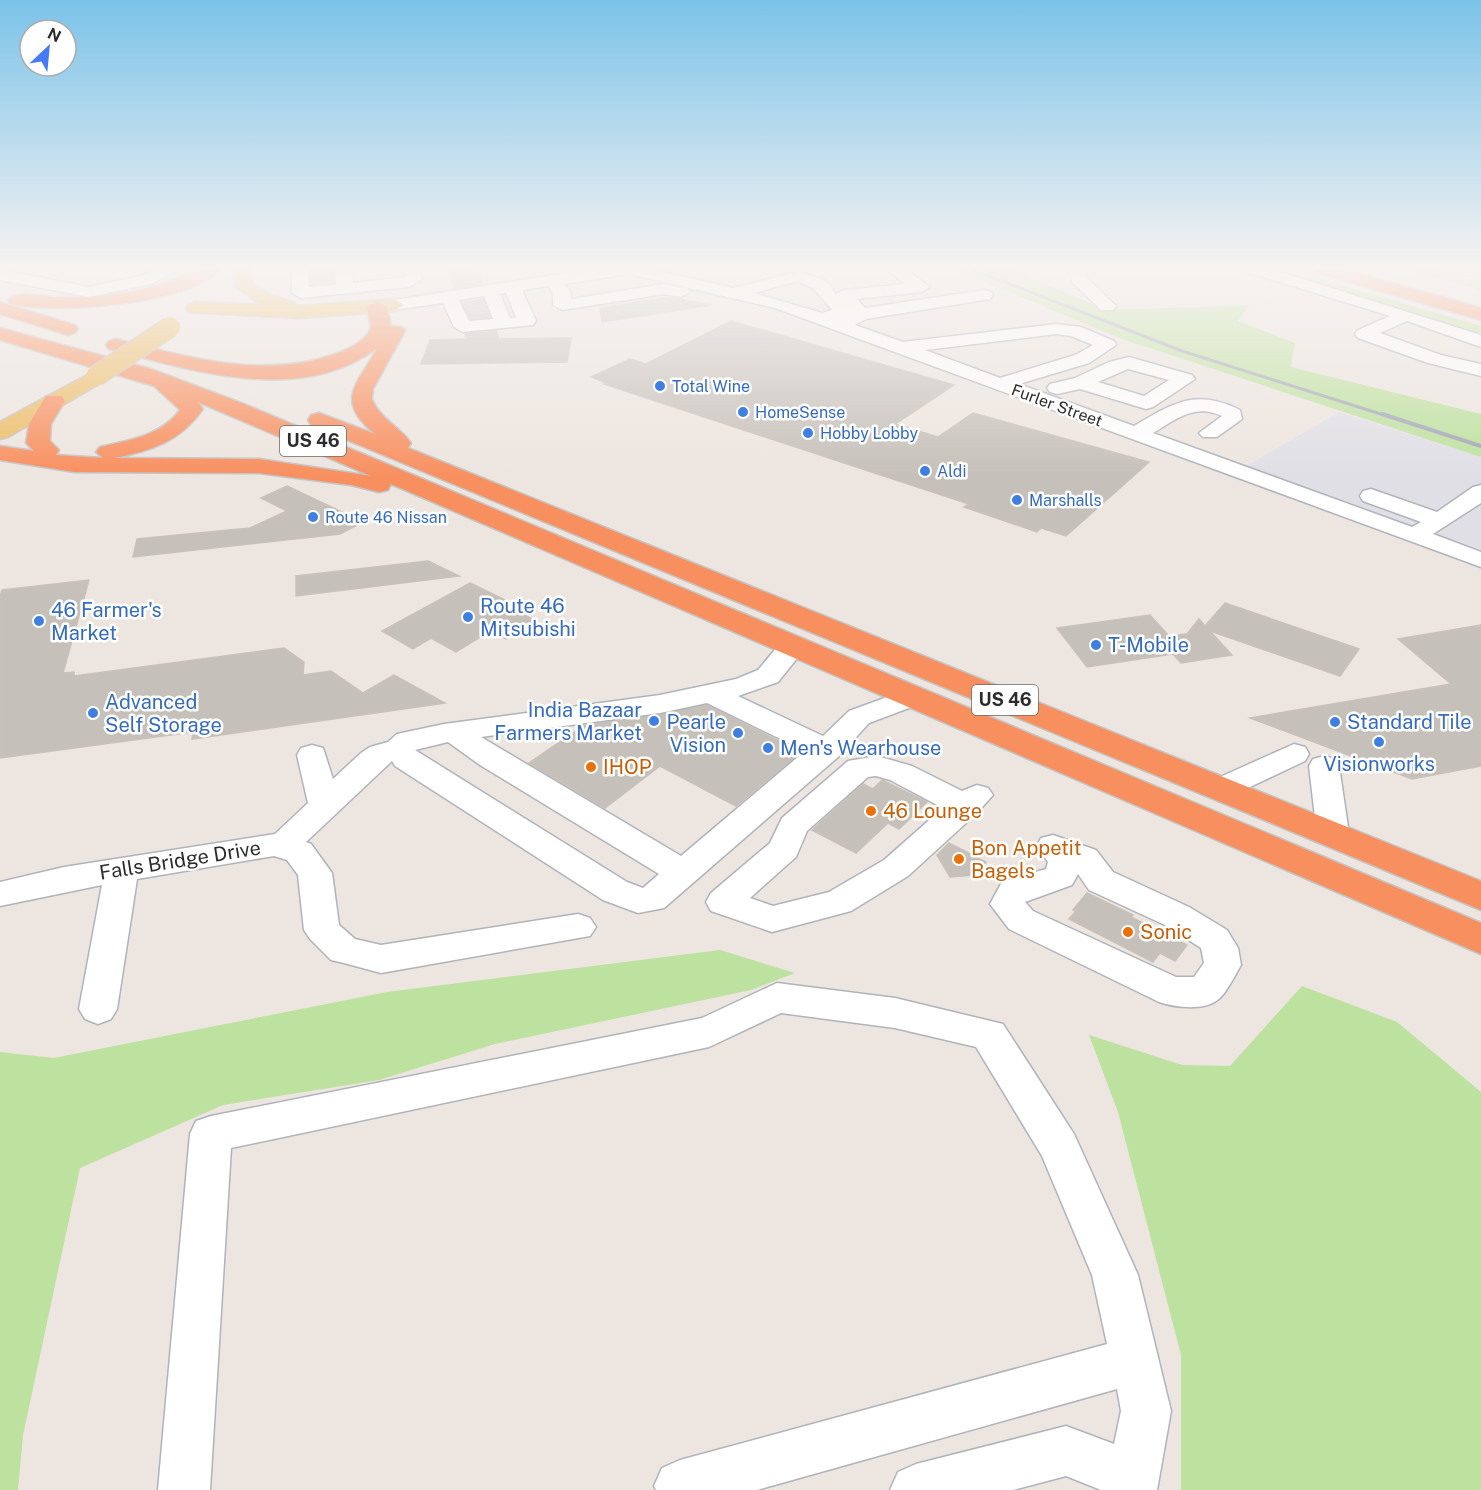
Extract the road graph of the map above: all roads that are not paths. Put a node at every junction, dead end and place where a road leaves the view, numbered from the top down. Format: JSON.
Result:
{"nodes":[{"id":1,"x":17,"y":338,"type":"edge"},
{"id":2,"x":92,"y":338,"type":"edge"},
{"id":3,"x":154,"y":338,"type":"edge"},
{"id":4,"x":374,"y":338,"type":"edge"},
{"id":5,"x":392,"y":338,"type":"edge"},
{"id":6,"x":882,"y":338,"type":"edge"},
{"id":7,"x":982,"y":338,"type":"edge"},
{"id":8,"x":1090,"y":338,"type":"edge"},
{"id":9,"x":1374,"y":338,"type":"edge"},
{"id":10,"x":100,"y":340,"type":"junction"},
{"id":11,"x":901,"y":348,"type":"junction"},
{"id":12,"x":1481,"y":370,"type":"edge"},
{"id":13,"x":158,"y":379,"type":"junction"},
{"id":14,"x":1081,"y":383,"type":"dead end"},
{"id":15,"x":1007,"y":387,"type":"junction"},
{"id":16,"x":1050,"y":394,"type":"junction"},
{"id":17,"x":54,"y":401,"type":"junction"},
{"id":18,"x":273,"y":402,"type":"dead end"},
{"id":19,"x":294,"y":410,"type":"dead end"},
{"id":20,"x":1144,"y":429,"type":"junction"},
{"id":21,"x":0,"y":432,"type":"edge"},
{"id":22,"x":0,"y":440,"type":"edge"},
{"id":23,"x":1198,"y":440,"type":"junction"},
{"id":24,"x":47,"y":450,"type":"junction"},
{"id":25,"x":0,"y":453,"type":"edge"},
{"id":26,"x":422,"y":461,"type":"junction"},
{"id":27,"x":75,"y":465,"type":"junction"},
{"id":28,"x":0,"y":468,"type":"edge"},
{"id":29,"x":1481,"y":492,"type":"edge"},
{"id":30,"x":1371,"y":495,"type":"dead end"},
{"id":31,"x":466,"y":507,"type":"junction"},
{"id":32,"x":1440,"y":521,"type":"junction"},
{"id":33,"x":1414,"y":535,"type":"junction"},
{"id":34,"x":1481,"y":560,"type":"edge"},
{"id":35,"x":793,"y":646,"type":"junction"},
{"id":36,"x":710,"y":693,"type":"junction"},
{"id":37,"x":912,"y":697,"type":"junction"},
{"id":38,"x":454,"y":732,"type":"junction"},
{"id":39,"x":399,"y":749,"type":"junction"},
{"id":40,"x":827,"y":750,"type":"junction"},
{"id":41,"x":1294,"y":754,"type":"dead end"},
{"id":42,"x":312,"y":755,"type":"dead end"},
{"id":43,"x":1324,"y":766,"type":"dead end"},
{"id":44,"x":1220,"y":789,"type":"junction"},
{"id":45,"x":324,"y":805,"type":"junction"},
{"id":46,"x":1333,"y":834,"type":"junction"},
{"id":47,"x":281,"y":846,"type":"junction"},
{"id":48,"x":784,"y":849,"type":"joint"},
{"id":49,"x":122,"y":869,"type":"junction"},
{"id":50,"x":684,"y":873,"type":"junction"},
{"id":51,"x":1060,"y":877,"type":"joint"},
{"id":52,"x":0,"y":894,"type":"edge"},
{"id":53,"x":1481,"y":896,"type":"edge"},
{"id":54,"x":578,"y":927,"type":"dead end"},
{"id":55,"x":1481,"y":939,"type":"edge"},
{"id":56,"x":98,"y":1009,"type":"dead end"},
{"id":57,"x":1134,"y":1360,"type":"junction"},
{"id":58,"x":1132,"y":1484,"type":"edge"},
{"id":59,"x":685,"y":1489,"type":"edge"},
{"id":60,"x":184,"y":1490,"type":"edge"},
{"id":61,"x":916,"y":1490,"type":"edge"}],
"edges":[{"from":1,"to":13,"type":"highway","number":"US 46"},
{"from":2,"to":10,"type":"highway","number":"US 46"},
{"from":3,"to":17,"type":"main road","bridge":true},
{"from":4,"to":10,"type":"highway"},
{"from":5,"to":26,"type":"highway"},
{"from":6,"to":11,"type":"street","name":"Furler Street"},
{"from":7,"to":11,"type":"street"},
{"from":8,"to":15,"type":"street"},
{"from":9,"to":12,"type":"street"},
{"from":10,"to":18,"type":"highway","number":"US 46"},
{"from":11,"to":15,"type":"street","name":"Furler Street"},
{"from":13,"to":24,"type":"highway"},
{"from":13,"to":31,"type":"highway","number":"US 46"},
{"from":14,"to":16,"type":"street"},
{"from":15,"to":16,"type":"street","name":"Furler Street"},
{"from":16,"to":20,"type":"street","name":"Furler Street"},
{"from":17,"to":21,"type":"main road"},
{"from":17,"to":24,"type":"highway"},
{"from":19,"to":26,"type":"highway","number":"US 46"},
{"from":20,"to":23,"type":"street","name":"Furler Street"},
{"from":20,"to":23,"type":"street"},
{"from":22,"to":24,"type":"highway"},
{"from":23,"to":33,"type":"street"},
{"from":25,"to":27,"type":"highway"},
{"from":26,"to":44,"type":"highway","number":"US 46"},
{"from":27,"to":28,"type":"highway"},
{"from":27,"to":31,"type":"highway"},
{"from":29,"to":32,"type":"street"},
{"from":30,"to":32,"type":"street"},
{"from":31,"to":35,"type":"highway","number":"US 46"},
{"from":32,"to":33,"type":"street"},
{"from":33,"to":34,"type":"street"},
{"from":35,"to":36,"type":"street"},
{"from":35,"to":37,"type":"highway","number":"US 46"},
{"from":36,"to":38,"type":"street"},
{"from":36,"to":40,"type":"street"},
{"from":37,"to":40,"type":"street"},
{"from":37,"to":55,"type":"highway","number":"US 46"},
{"from":38,"to":39,"type":"street"},
{"from":38,"to":50,"type":"street"},
{"from":39,"to":45,"type":"street"},
{"from":39,"to":50,"type":"street"},
{"from":40,"to":50,"type":"street"},
{"from":41,"to":44,"type":"street"},
{"from":42,"to":45,"type":"street"},
{"from":43,"to":46,"type":"street"},
{"from":44,"to":46,"type":"highway","number":"US 46"},
{"from":45,"to":47,"type":"street"},
{"from":46,"to":53,"type":"highway","number":"US 46"},
{"from":47,"to":49,"type":"street","name":"Falls Bridge Drive"},
{"from":47,"to":54,"type":"street","name":"Falls Bridge Drive"},
{"from":48,"to":48,"type":"street"},
{"from":49,"to":52,"type":"street","name":"Falls Bridge Drive"},
{"from":49,"to":56,"type":"street"},
{"from":51,"to":51,"type":"street"},
{"from":57,"to":58,"type":"street"},
{"from":57,"to":59,"type":"street"},
{"from":57,"to":60,"type":"street"},
{"from":58,"to":61,"type":"street"}]}
